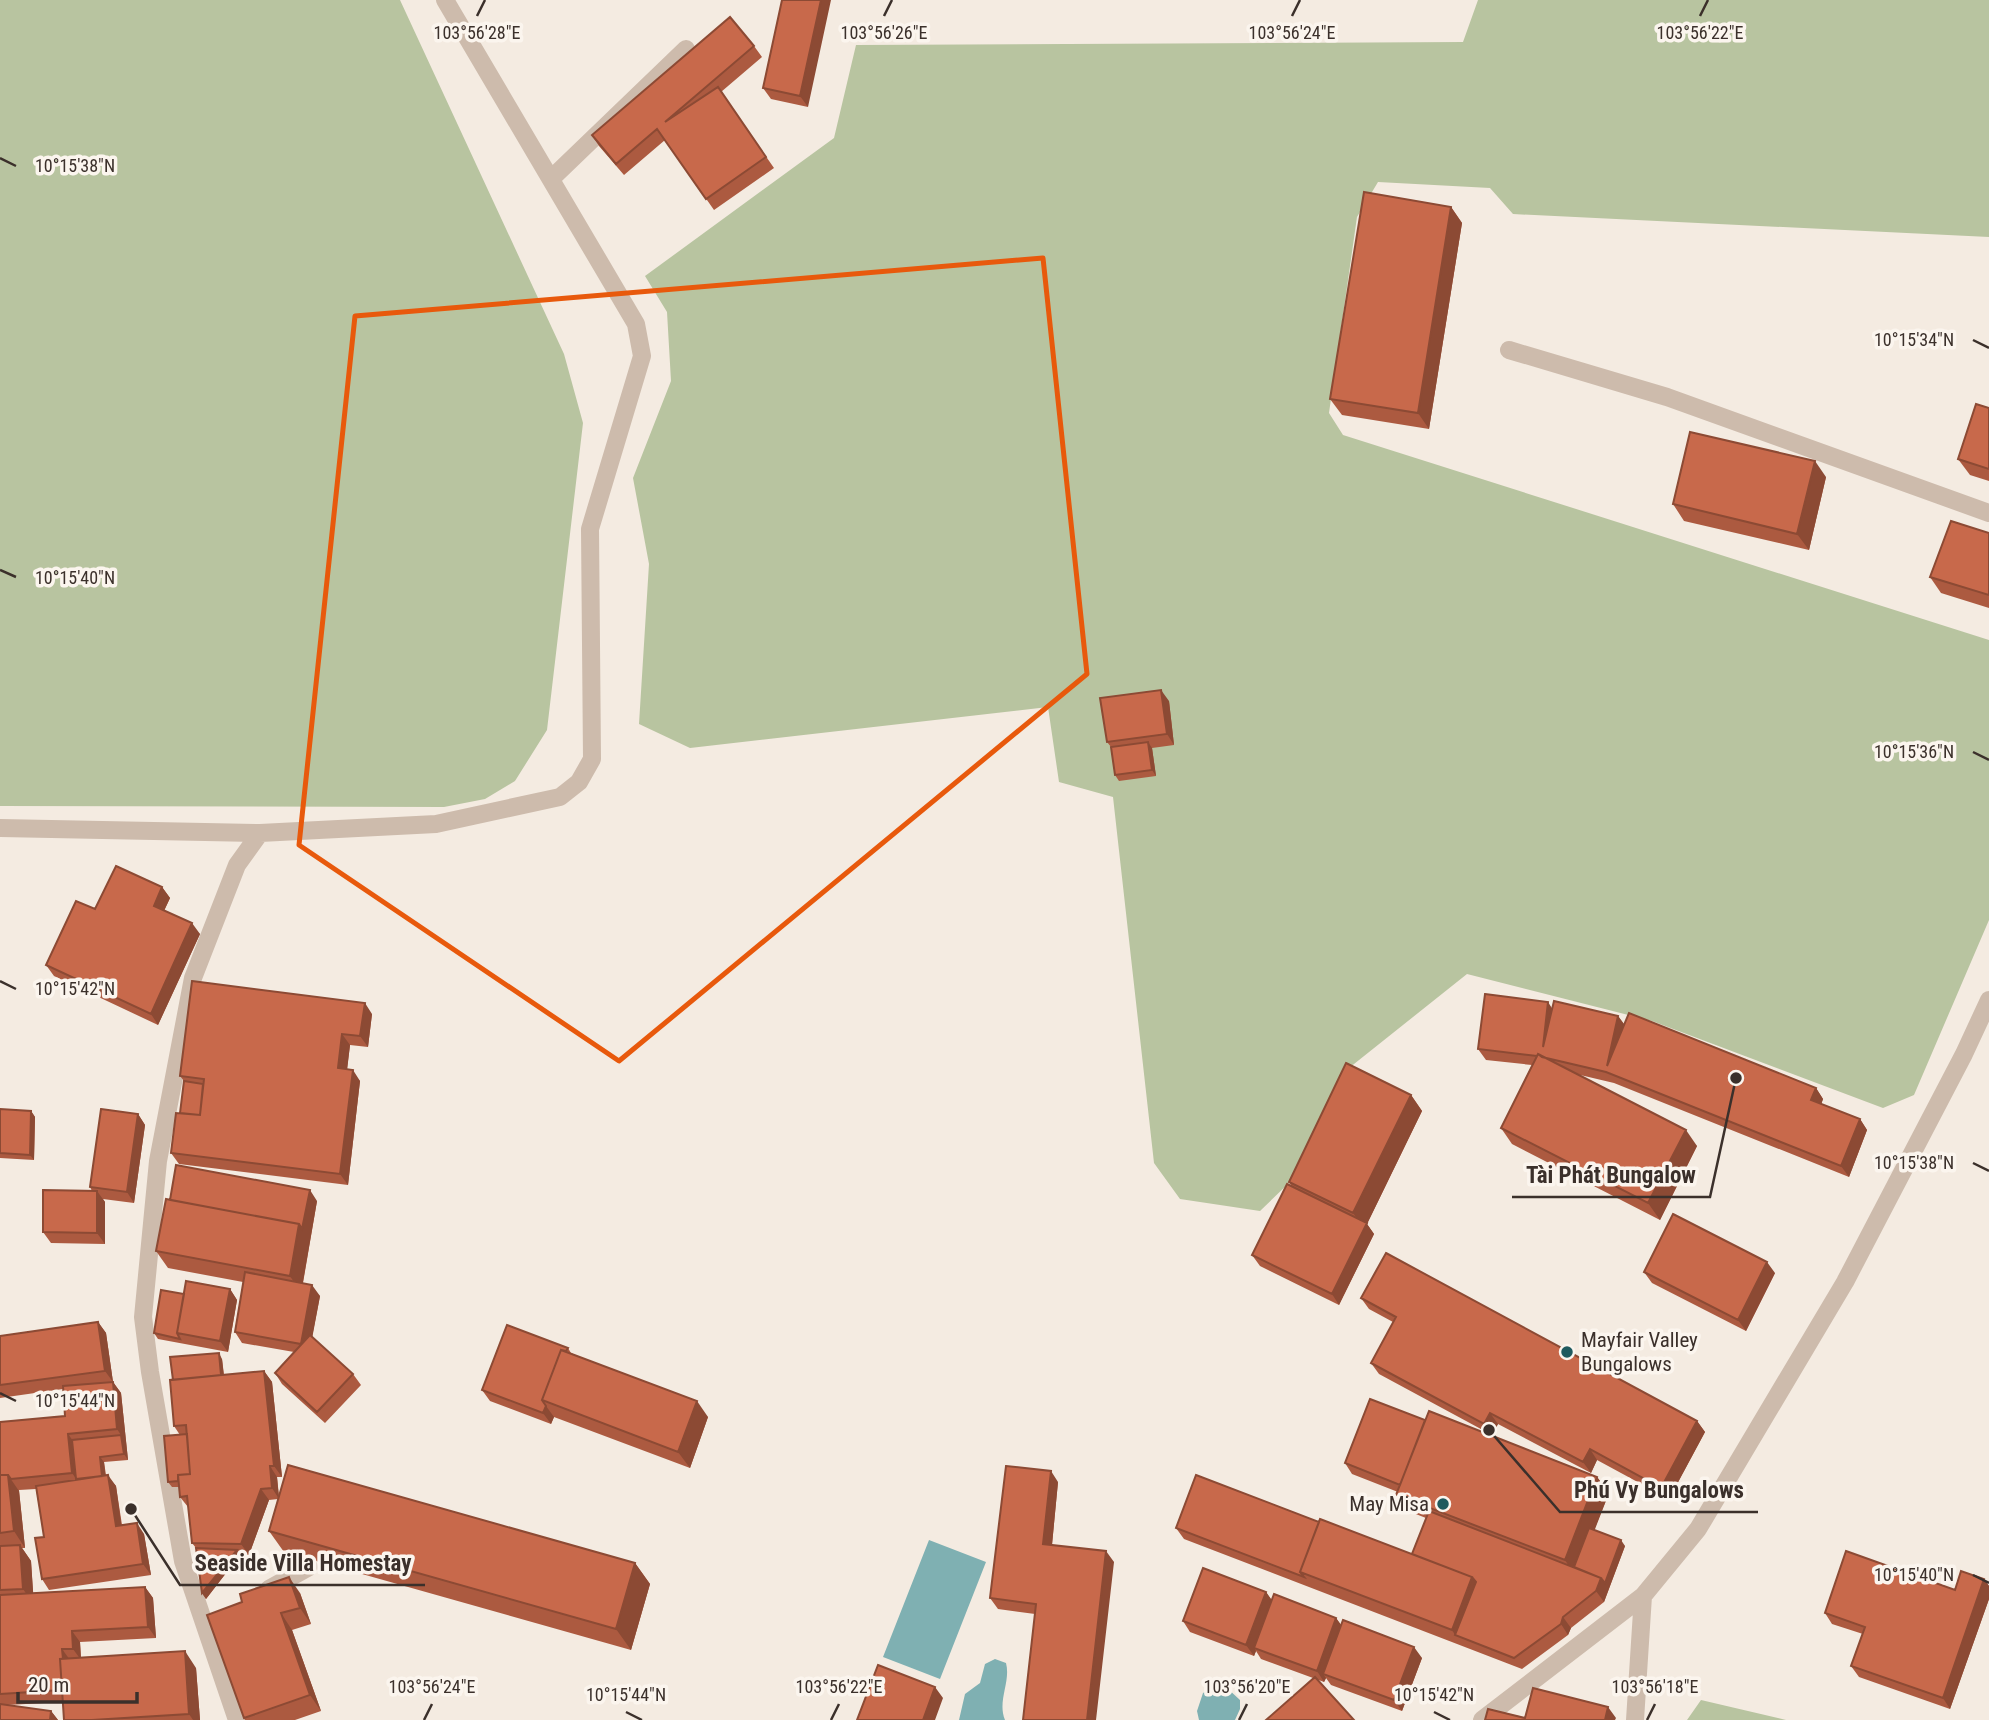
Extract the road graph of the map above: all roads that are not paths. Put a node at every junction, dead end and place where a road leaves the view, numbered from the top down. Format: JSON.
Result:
{"nodes":[{"id":1,"x":445,"y":0,"type":"edge"},
{"id":2,"x":686,"y":49,"type":"dead end"},
{"id":3,"x":552,"y":178,"type":"junction"},
{"id":4,"x":1509,"y":350,"type":"dead end"},
{"id":5,"x":1989,"y":513,"type":"edge"},
{"id":6,"x":0,"y":828,"type":"edge"},
{"id":7,"x":260,"y":833,"type":"junction"},
{"id":8,"x":1989,"y":1000,"type":"edge"},
{"id":9,"x":309,"y":1567,"type":"edge"},
{"id":10,"x":1643,"y":1596,"type":"junction"},
{"id":11,"x":251,"y":1599,"type":"edge"},
{"id":12,"x":237,"y":1720,"type":"edge"},
{"id":13,"x":1482,"y":1720,"type":"edge"},
{"id":14,"x":1636,"y":1720,"type":"edge"}],
"edges":[{"from":1,"to":3,"type":"street"},
{"from":2,"to":3,"type":"street"},
{"from":3,"to":7,"type":"street"},
{"from":4,"to":5,"type":"street"},
{"from":6,"to":7,"type":"street"},
{"from":7,"to":12,"type":"street"},
{"from":8,"to":10,"type":"street"},
{"from":9,"to":11,"type":"street"},
{"from":10,"to":13,"type":"street"},
{"from":10,"to":14,"type":"street"}]}
